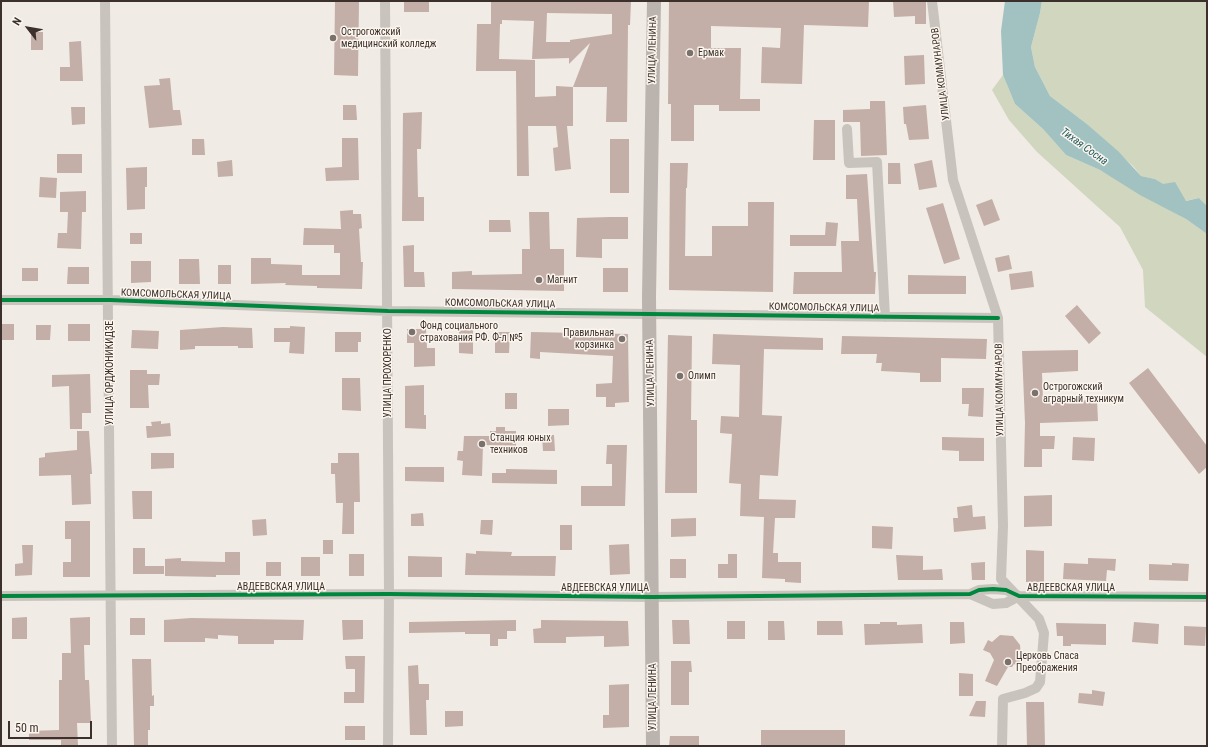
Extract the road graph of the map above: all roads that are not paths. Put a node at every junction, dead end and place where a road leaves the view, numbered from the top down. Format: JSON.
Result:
{"nodes":[{"id":1,"x":106,"y":1,"type":"edge"},
{"id":2,"x":385,"y":1,"type":"edge"},
{"id":3,"x":654,"y":1,"type":"edge"},
{"id":4,"x":932,"y":1,"type":"edge"},
{"id":5,"x":847,"y":129,"type":"dead end"},
{"id":6,"x":1,"y":300,"type":"edge"},
{"id":7,"x":110,"y":300,"type":"junction"},
{"id":8,"x":388,"y":311,"type":"junction"},
{"id":9,"x":650,"y":314,"type":"junction"},
{"id":10,"x":884,"y":317,"type":"junction"},
{"id":11,"x":998,"y":318,"type":"junction"},
{"id":12,"x":389,"y":594,"type":"junction"},
{"id":13,"x":970,"y":594,"type":"junction"},
{"id":14,"x":110,"y":595,"type":"junction"},
{"id":15,"x":1,"y":596,"type":"edge"},
{"id":16,"x":1019,"y":596,"type":"junction"},
{"id":17,"x":652,"y":597,"type":"junction"},
{"id":18,"x":1207,"y":597,"type":"edge"},
{"id":19,"x":112,"y":746,"type":"edge"},
{"id":20,"x":388,"y":746,"type":"edge"},
{"id":21,"x":653,"y":746,"type":"edge"},
{"id":22,"x":1002,"y":746,"type":"edge"}],
"edges":[{"from":1,"to":7,"type":"street","name":"УЛИЦА ОРДЖОНИКИДЗЕ"},
{"from":2,"to":8,"type":"street","name":"УЛИЦА ПРОХОРЕНКО"},
{"from":3,"to":9,"type":"main road","name":"УЛИЦА ЛЕНИНА"},
{"from":4,"to":11,"type":"street","name":"УЛИЦА КОММУНАРОВ"},
{"from":5,"to":10,"type":"street","name":"КОМСОМОЛЬСКАЯ УЛИЦА"},
{"from":6,"to":7,"type":"street","name":"КОМСОМОЛЬСКАЯ УЛИЦА"},
{"from":7,"to":8,"type":"street","name":"КОМСОМОЛЬСКАЯ УЛИЦА"},
{"from":7,"to":14,"type":"street","name":"УЛИЦА ОРДЖОНИКИДЗЕ"},
{"from":8,"to":9,"type":"street","name":"КОМСОМОЛЬСКАЯ УЛИЦА"},
{"from":8,"to":12,"type":"street","name":"УЛИЦА ПРОХОРЕНКО"},
{"from":9,"to":10,"type":"street","name":"КОМСОМОЛЬСКАЯ УЛИЦА"},
{"from":9,"to":17,"type":"main road","name":"УЛИЦА ЛЕНИНА"},
{"from":10,"to":11,"type":"street","name":"КОМСОМОЛЬСКАЯ УЛИЦА"},
{"from":11,"to":16,"type":"street","name":"УЛИЦА КОММУНАРОВ"},
{"from":12,"to":14,"type":"street","name":"АВДЕЕВСКАЯ УЛИЦА"},
{"from":12,"to":17,"type":"street","name":"АВДЕЕВСКАЯ УЛИЦА"},
{"from":12,"to":20,"type":"street","name":"УЛИЦА ПРОХОРЕНКО"},
{"from":13,"to":16,"type":"street","name":"АВДЕЕВСКАЯ УЛИЦА"},
{"from":13,"to":16,"type":"street"},
{"from":13,"to":17,"type":"street","name":"АВДЕЕВСКАЯ УЛИЦА"},
{"from":14,"to":15,"type":"street","name":"АВДЕЕВСКАЯ УЛИЦА"},
{"from":14,"to":19,"type":"street","name":"УЛИЦА ОРДЖОНИКИДЗЕ"},
{"from":16,"to":18,"type":"street","name":"АВДЕЕВСКАЯ УЛИЦА"},
{"from":16,"to":22,"type":"street","name":"УЛИЦА КОММУНАРОВ"},
{"from":17,"to":21,"type":"main road","name":"УЛИЦА ЛЕНИНА"}]}
